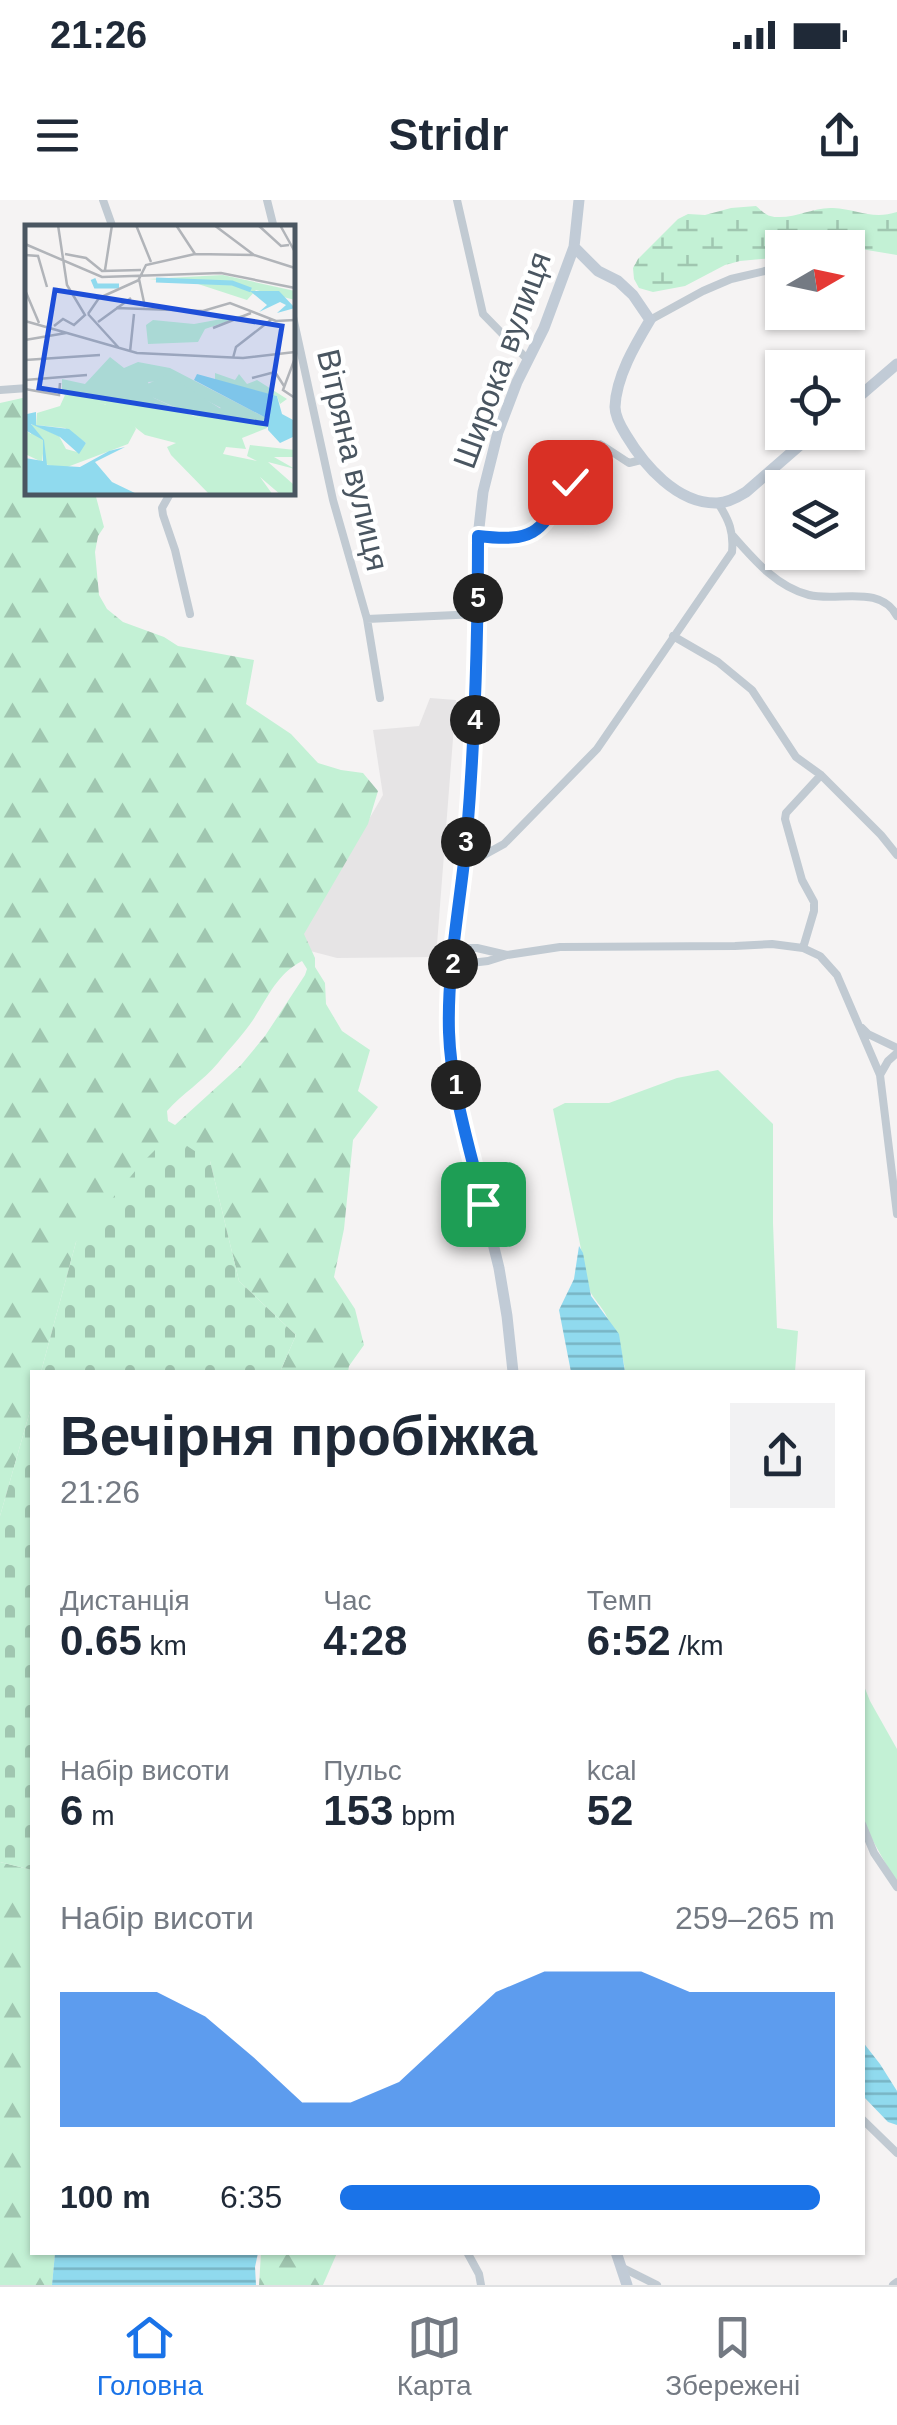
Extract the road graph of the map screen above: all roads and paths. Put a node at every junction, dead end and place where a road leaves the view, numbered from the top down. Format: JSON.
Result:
{"nodes":[{"id":1,"x":103,"y":200,"type":"edge"},
{"id":2,"x":267,"y":200,"type":"edge"},
{"id":3,"x":458,"y":200,"type":"edge"},
{"id":4,"x":579,"y":200,"type":"edge"},
{"id":5,"x":112,"y":225,"type":"edge"},
{"id":6,"x":273,"y":225,"type":"edge"},
{"id":7,"x":574,"y":246,"type":"junction"},
{"id":8,"x":765,"y":271,"type":"edge"},
{"id":9,"x":650,"y":320,"type":"junction"},
{"id":10,"x":295,"y":326,"type":"edge"},
{"id":11,"x":528,"y":360,"type":"junction"},
{"id":12,"x":897,"y":364,"type":"edge"},
{"id":13,"x":25,"y":388,"type":"edge"},
{"id":14,"x":0,"y":390,"type":"edge"},
{"id":15,"x":865,"y":391,"type":"edge"},
{"id":16,"x":794,"y":450,"type":"edge"},
{"id":17,"x":641,"y":460,"type":"junction"},
{"id":18,"x":168,"y":495,"type":"edge"},
{"id":19,"x":718,"y":504,"type":"junction"},
{"id":20,"x":478,"y":536,"type":"junction"},
{"id":21,"x":734,"y":536,"type":"junction"},
{"id":22,"x":190,"y":614,"type":"dead end"},
{"id":23,"x":478,"y":614,"type":"junction"},
{"id":24,"x":897,"y":616,"type":"edge"},
{"id":25,"x":367,"y":619,"type":"junction"},
{"id":26,"x":673,"y":636,"type":"junction"},
{"id":27,"x":380,"y":698,"type":"dead end"},
{"id":28,"x":821,"y":775,"type":"junction"},
{"id":29,"x":897,"y":855,"type":"edge"},
{"id":30,"x":464,"y":866,"type":"junction"},
{"id":31,"x":803,"y":948,"type":"junction"},
{"id":32,"x":454,"y":954,"type":"junction"},
{"id":33,"x":507,"y":955,"type":"junction"},
{"id":34,"x":859,"y":1025,"type":"junction"},
{"id":35,"x":897,"y":1051,"type":"edge"},
{"id":36,"x":880,"y":1075,"type":"junction"},
{"id":37,"x":897,"y":1214,"type":"edge"},
{"id":38,"x":513,"y":1370,"type":"edge"},
{"id":39,"x":865,"y":1831,"type":"edge"},
{"id":40,"x":897,"y":1887,"type":"edge"},
{"id":41,"x":865,"y":2122,"type":"edge"},
{"id":42,"x":897,"y":2153,"type":"edge"},
{"id":43,"x":469,"y":2255,"type":"edge"},
{"id":44,"x":617,"y":2255,"type":"edge"},
{"id":45,"x":620,"y":2268,"type":"junction"},
{"id":46,"x":481,"y":2285,"type":"edge"},
{"id":47,"x":627,"y":2285,"type":"edge"},
{"id":48,"x":657,"y":2285,"type":"edge"}],
"edges":[{"from":1,"to":5,"type":"street"},
{"from":2,"to":6,"type":"street"},
{"from":3,"to":11,"type":"street"},
{"from":4,"to":7,"type":"main road","name":"Широка вулиця"},
{"from":7,"to":9,"type":"main road"},
{"from":7,"to":11,"type":"main road","name":"Широка вулиця"},
{"from":8,"to":9,"type":"street"},
{"from":9,"to":17,"type":"main road"},
{"from":10,"to":25,"type":"street","name":"Вітряна вулиця"},
{"from":11,"to":20,"type":"main road","name":"Широка вулиця"},
{"from":12,"to":15,"type":"main road"},
{"from":13,"to":14,"type":"street"},
{"from":16,"to":19,"type":"main road"},
{"from":17,"to":19,"type":"main road"},
{"from":17,"to":20,"type":"street"},
{"from":18,"to":22,"type":"street"},
{"from":19,"to":21,"type":"street"},
{"from":20,"to":23,"type":"main road","name":"Широка вулиця"},
{"from":21,"to":24,"type":"street"},
{"from":21,"to":26,"type":"street"},
{"from":23,"to":25,"type":"street","name":"Вітряна вулиця"},
{"from":23,"to":30,"type":"main road","name":"Широка вулиця"},
{"from":25,"to":27,"type":"street","name":"Вітряна вулиця"},
{"from":26,"to":28,"type":"street"},
{"from":26,"to":30,"type":"street"},
{"from":28,"to":29,"type":"street"},
{"from":28,"to":31,"type":"street"},
{"from":30,"to":32,"type":"main road","name":"Широка вулиця"},
{"from":31,"to":33,"type":"street"},
{"from":31,"to":34,"type":"street"},
{"from":32,"to":33,"type":"street"},
{"from":32,"to":33,"type":"street"},
{"from":32,"to":38,"type":"main road","name":"Широка вулиця"},
{"from":34,"to":35,"type":"street"},
{"from":34,"to":36,"type":"street"},
{"from":35,"to":36,"type":"street"},
{"from":36,"to":37,"type":"street"},
{"from":39,"to":40,"type":"street"},
{"from":41,"to":42,"type":"street"},
{"from":43,"to":46,"type":"street"},
{"from":44,"to":45,"type":"main road"},
{"from":45,"to":47,"type":"main road"},
{"from":45,"to":48,"type":"street"}]}
